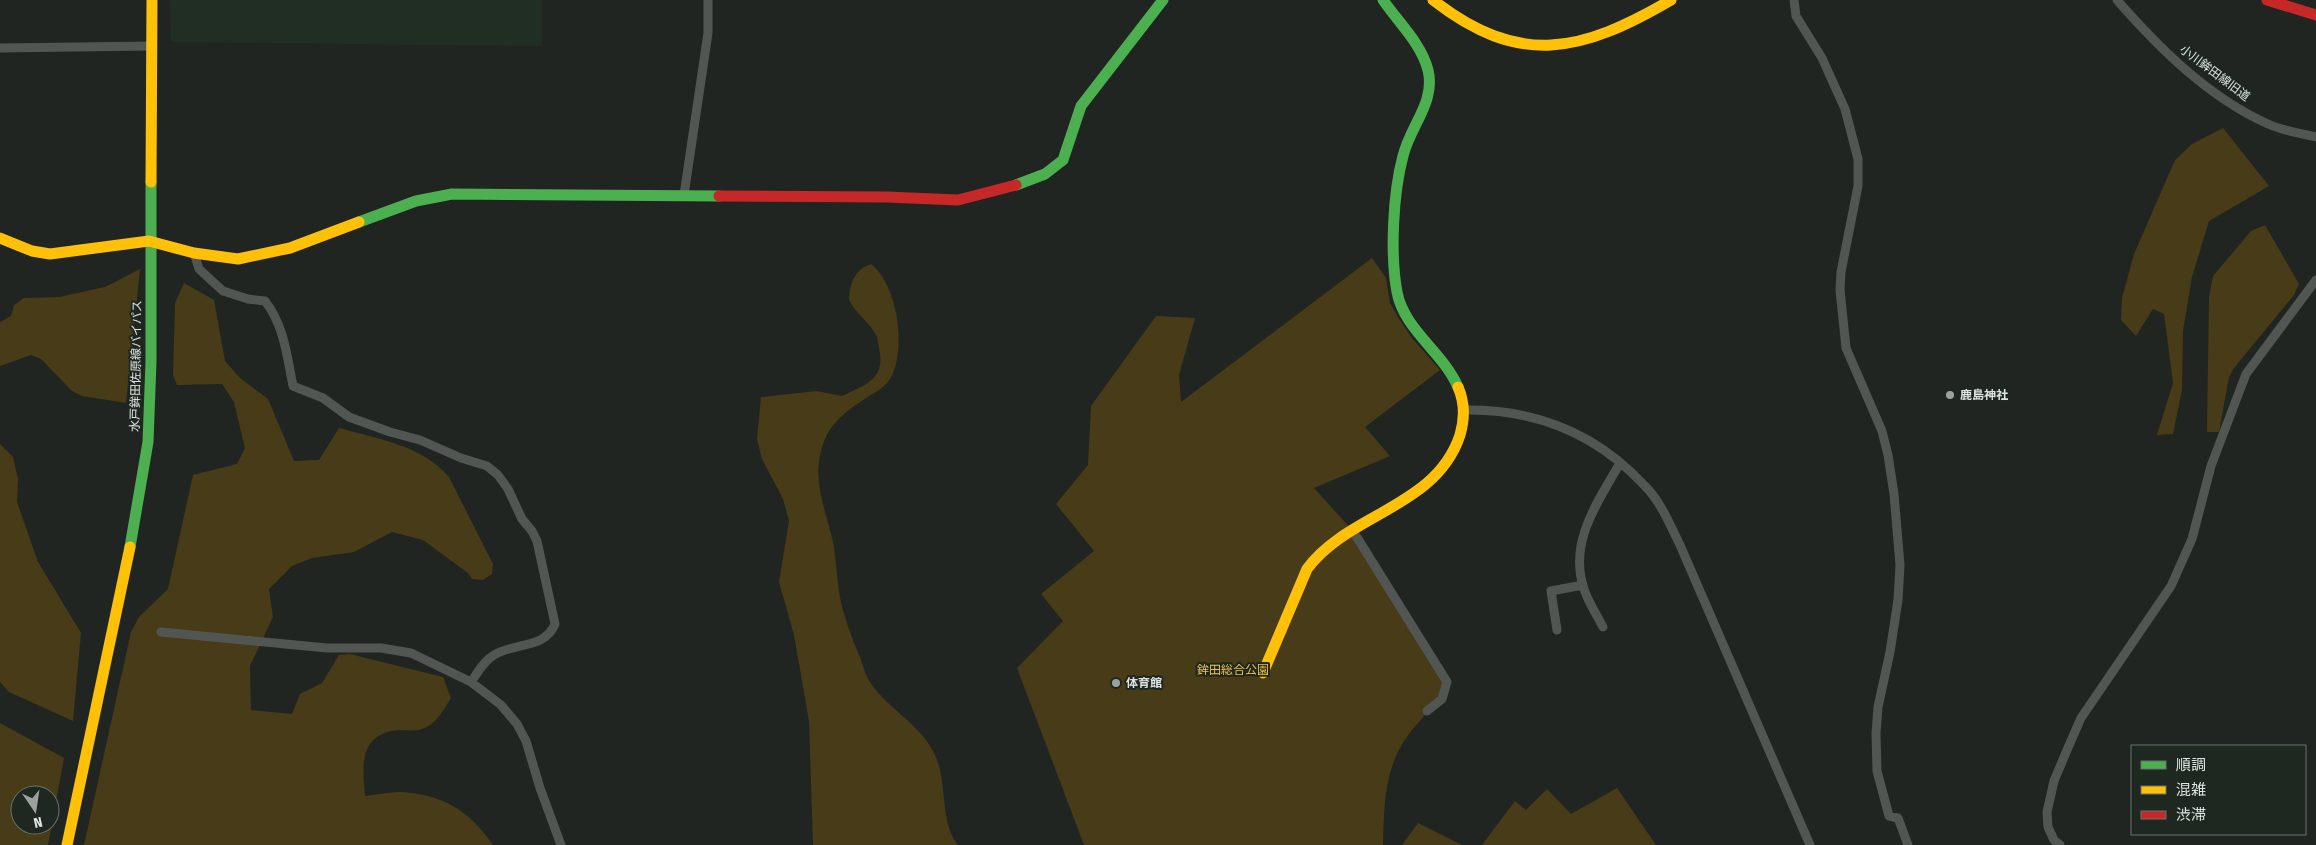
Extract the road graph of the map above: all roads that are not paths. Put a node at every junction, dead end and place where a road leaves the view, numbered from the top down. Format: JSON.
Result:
{"nodes":[{"id":1,"x":152,"y":0,"type":"edge"},
{"id":2,"x":708,"y":0,"type":"edge"},
{"id":3,"x":1163,"y":0,"type":"edge"},
{"id":4,"x":1383,"y":0,"type":"edge"},
{"id":5,"x":1433,"y":0,"type":"edge"},
{"id":6,"x":1671,"y":0,"type":"edge"},
{"id":7,"x":1794,"y":0,"type":"edge"},
{"id":8,"x":2117,"y":0,"type":"edge"},
{"id":9,"x":2267,"y":0,"type":"edge"},
{"id":10,"x":2316,"y":15,"type":"edge"},
{"id":11,"x":152,"y":46,"type":"junction"},
{"id":12,"x":0,"y":48,"type":"edge"},
{"id":13,"x":2316,"y":138,"type":"edge"},
{"id":14,"x":684,"y":195,"type":"junction"},
{"id":15,"x":0,"y":238,"type":"edge"},
{"id":16,"x":194,"y":253,"type":"junction"},
{"id":17,"x":2316,"y":280,"type":"edge"},
{"id":18,"x":1465,"y":410,"type":"junction"},
{"id":19,"x":1620,"y":463,"type":"junction"},
{"id":20,"x":1353,"y":531,"type":"junction"},
{"id":21,"x":1583,"y":585,"type":"junction"},
{"id":22,"x":1603,"y":627,"type":"dead end"},
{"id":23,"x":1557,"y":630,"type":"dead end"},
{"id":24,"x":161,"y":632,"type":"dead end"},
{"id":25,"x":1263,"y":672,"type":"dead end"},
{"id":26,"x":471,"y":682,"type":"junction"},
{"id":27,"x":1427,"y":711,"type":"dead end"},
{"id":28,"x":67,"y":845,"type":"edge"},
{"id":29,"x":561,"y":845,"type":"edge"},
{"id":30,"x":1810,"y":845,"type":"edge"},
{"id":31,"x":1908,"y":845,"type":"edge"},
{"id":32,"x":2060,"y":845,"type":"edge"}],
"edges":[{"from":1,"to":11,"type":"street","name":"水戸鉾田佐原線バイパス"},
{"from":2,"to":14,"type":"street"},
{"from":3,"to":14,"type":"street"},
{"from":4,"to":18,"type":"street"},
{"from":5,"to":6,"type":"street"},
{"from":7,"to":31,"type":"street"},
{"from":8,"to":13,"type":"street","name":"小川鉾田線旧道"},
{"from":9,"to":10,"type":"street"},
{"from":11,"to":12,"type":"street"},
{"from":11,"to":28,"type":"street","name":"水戸鉾田佐原線バイパス"},
{"from":14,"to":16,"type":"street"},
{"from":15,"to":16,"type":"street"},
{"from":16,"to":26,"type":"street"},
{"from":17,"to":32,"type":"street"},
{"from":18,"to":19,"type":"street"},
{"from":18,"to":20,"type":"street"},
{"from":19,"to":21,"type":"street"},
{"from":19,"to":30,"type":"street"},
{"from":20,"to":25,"type":"street"},
{"from":20,"to":27,"type":"street"},
{"from":21,"to":22,"type":"street"},
{"from":21,"to":23,"type":"street"},
{"from":24,"to":26,"type":"street"},
{"from":26,"to":29,"type":"street"}]}
